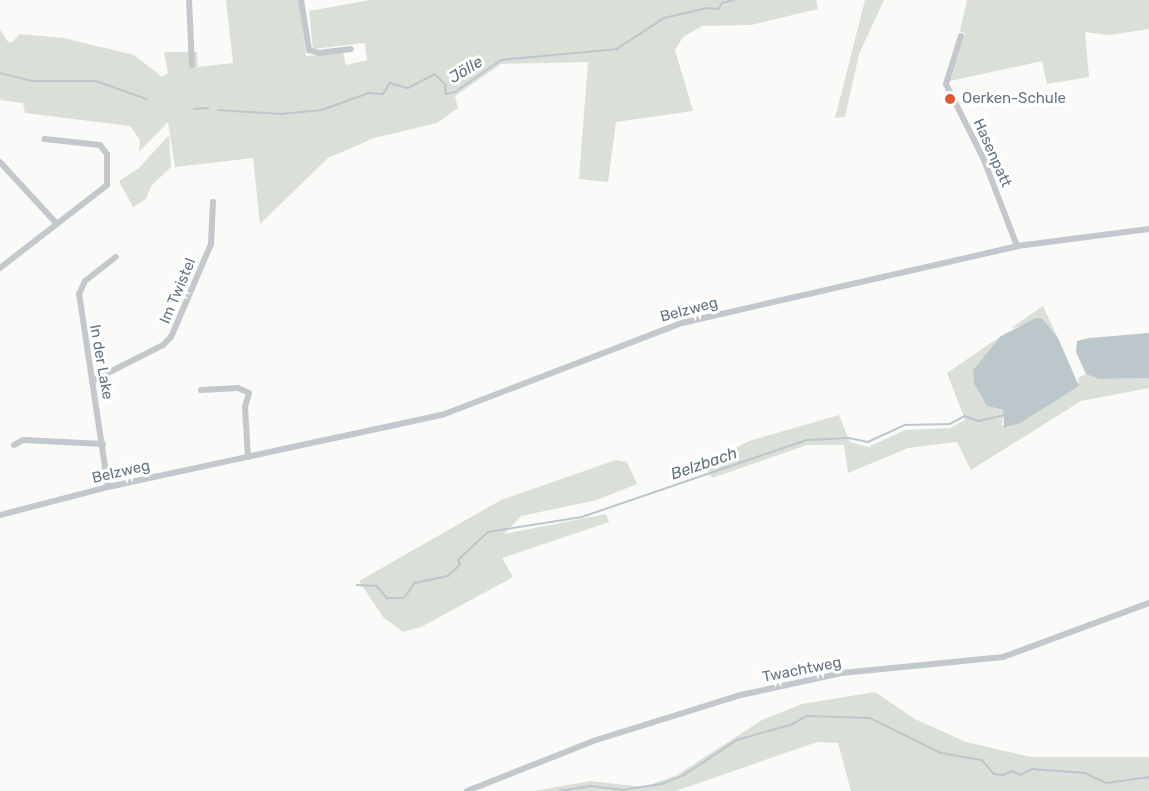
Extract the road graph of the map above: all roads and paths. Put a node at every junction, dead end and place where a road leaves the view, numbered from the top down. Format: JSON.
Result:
{"nodes":[{"id":1,"x":189,"y":0,"type":"edge"},
{"id":2,"x":301,"y":0,"type":"edge"},
{"id":3,"x":961,"y":36,"type":"dead end"},
{"id":4,"x":351,"y":49,"type":"dead end"},
{"id":5,"x":192,"y":66,"type":"dead end"},
{"id":6,"x":44,"y":139,"type":"dead end"},
{"id":7,"x":0,"y":162,"type":"edge"},
{"id":8,"x":213,"y":202,"type":"dead end"},
{"id":9,"x":56,"y":223,"type":"junction"},
{"id":10,"x":1149,"y":229,"type":"edge"},
{"id":11,"x":1017,"y":246,"type":"junction"},
{"id":12,"x":116,"y":257,"type":"dead end"},
{"id":13,"x":0,"y":268,"type":"edge"},
{"id":14,"x":92,"y":381,"type":"junction"},
{"id":15,"x":201,"y":390,"type":"dead end"},
{"id":16,"x":103,"y":444,"type":"junction"},
{"id":17,"x":14,"y":445,"type":"dead end"},
{"id":18,"x":248,"y":457,"type":"junction"},
{"id":19,"x":108,"y":487,"type":"junction"},
{"id":20,"x":0,"y":515,"type":"edge"},
{"id":21,"x":1149,"y":603,"type":"edge"},
{"id":22,"x":467,"y":791,"type":"edge"}],
"edges":[{"from":1,"to":5,"type":"street"},
{"from":2,"to":4,"type":"street"},
{"from":3,"to":11,"type":"street","name":"Hasenpatt"},
{"from":6,"to":9,"type":"street"},
{"from":7,"to":9,"type":"street"},
{"from":8,"to":14,"type":"street","name":"Im Twistel"},
{"from":9,"to":13,"type":"street"},
{"from":10,"to":11,"type":"street","name":"Belzweg"},
{"from":11,"to":18,"type":"street","name":"Belzweg"},
{"from":12,"to":14,"type":"street","name":"In der Lake"},
{"from":14,"to":16,"type":"street","name":"In der Lake"},
{"from":15,"to":18,"type":"street"},
{"from":16,"to":17,"type":"street"},
{"from":16,"to":19,"type":"street","name":"In der Lake"},
{"from":18,"to":19,"type":"street","name":"Belzweg"},
{"from":19,"to":20,"type":"street","name":"Belzweg"},
{"from":21,"to":22,"type":"street","name":"Twachtweg"}]}
